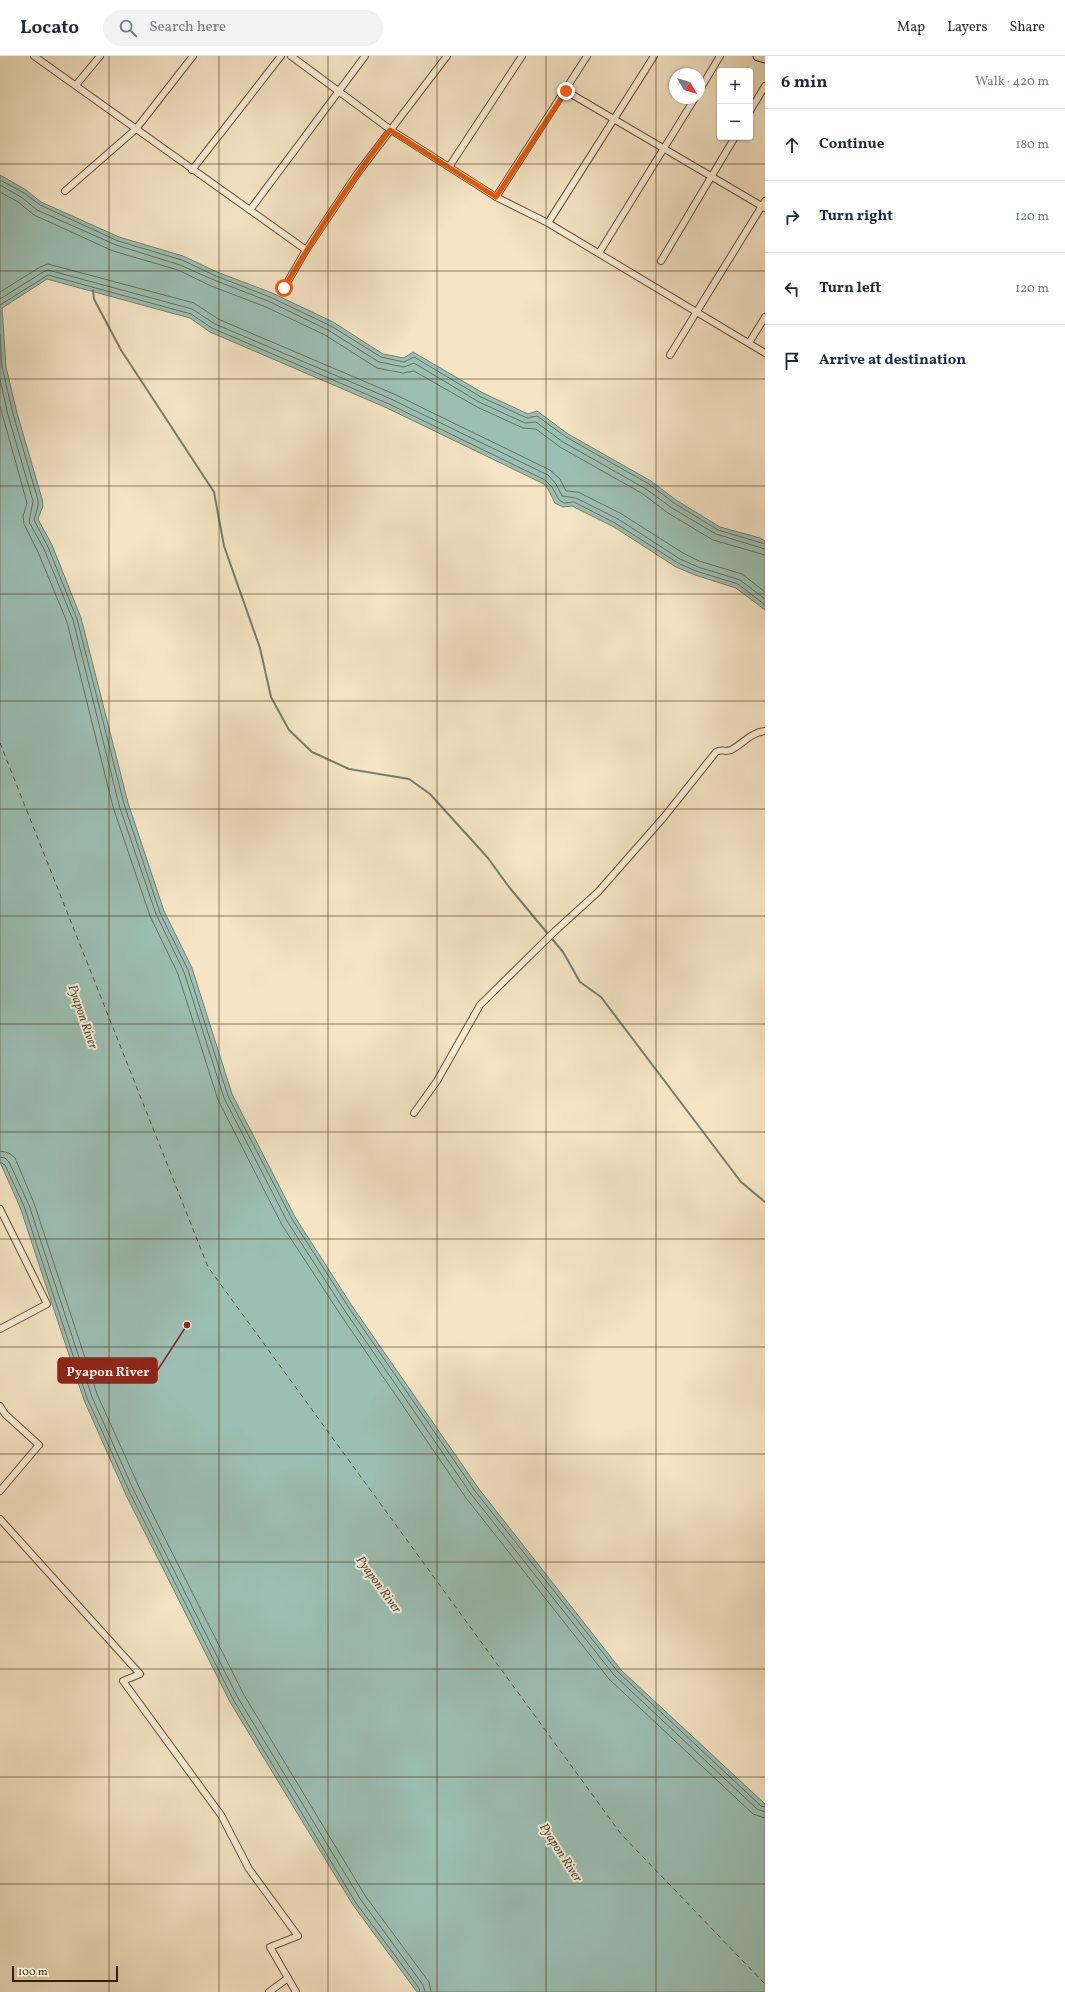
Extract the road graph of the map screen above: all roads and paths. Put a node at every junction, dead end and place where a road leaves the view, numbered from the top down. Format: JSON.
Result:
{"nodes":[{"id":1,"x":34,"y":56,"type":"edge"},
{"id":2,"x":100,"y":56,"type":"edge"},
{"id":3,"x":193,"y":56,"type":"edge"},
{"id":4,"x":281,"y":56,"type":"edge"},
{"id":5,"x":291,"y":56,"type":"edge"},
{"id":6,"x":365,"y":56,"type":"edge"},
{"id":7,"x":447,"y":56,"type":"edge"},
{"id":8,"x":522,"y":56,"type":"edge"},
{"id":9,"x":587,"y":56,"type":"edge"},
{"id":10,"x":654,"y":56,"type":"edge"},
{"id":11,"x":720,"y":56,"type":"edge"},
{"id":12,"x":758,"y":56,"type":"edge"},
{"id":13,"x":765,"y":58,"type":"edge"},
{"id":14,"x":705,"y":81,"type":"edge"},
{"id":15,"x":76,"y":86,"type":"junction"},
{"id":16,"x":765,"y":86,"type":"edge"},
{"id":17,"x":339,"y":90,"type":"junction"},
{"id":18,"x":566,"y":91,"type":"junction"},
{"id":19,"x":690,"y":104,"type":"edge"},
{"id":20,"x":753,"y":107,"type":"edge"},
{"id":21,"x":614,"y":119,"type":"junction"},
{"id":22,"x":136,"y":129,"type":"junction"},
{"id":23,"x":390,"y":130,"type":"junction"},
{"id":24,"x":733,"y":140,"type":"edge"},
{"id":25,"x":664,"y":148,"type":"junction"},
{"id":26,"x":449,"y":167,"type":"junction"},
{"id":27,"x":192,"y":170,"type":"junction"},
{"id":28,"x":711,"y":176,"type":"junction"},
{"id":29,"x":65,"y":191,"type":"dead end"},
{"id":30,"x":496,"y":197,"type":"junction"},
{"id":31,"x":764,"y":205,"type":"edge"},
{"id":32,"x":250,"y":210,"type":"junction"},
{"id":33,"x":548,"y":223,"type":"junction"},
{"id":34,"x":306,"y":250,"type":"junction"},
{"id":35,"x":599,"y":253,"type":"junction"},
{"id":36,"x":661,"y":261,"type":"dead end"},
{"id":37,"x":284,"y":288,"type":"dead end"},
{"id":38,"x":697,"y":312,"type":"junction"},
{"id":39,"x":765,"y":317,"type":"edge"},
{"id":40,"x":749,"y":343,"type":"junction"},
{"id":41,"x":765,"y":353,"type":"edge"},
{"id":42,"x":670,"y":354,"type":"dead end"},
{"id":43,"x":765,"y":731,"type":"edge"},
{"id":44,"x":414,"y":1113,"type":"dead end"},
{"id":45,"x":0,"y":1209,"type":"edge"},
{"id":46,"x":0,"y":1329,"type":"edge"},
{"id":47,"x":0,"y":1406,"type":"edge"},
{"id":48,"x":0,"y":1491,"type":"edge"},
{"id":49,"x":0,"y":1519,"type":"edge"},
{"id":50,"x":288,"y":1978,"type":"junction"},
{"id":51,"x":269,"y":1992,"type":"edge"},
{"id":52,"x":296,"y":1992,"type":"edge"}],
"edges":[{"from":1,"to":15,"type":"street"},
{"from":2,"to":15,"type":"street"},
{"from":3,"to":22,"type":"street"},
{"from":4,"to":27,"type":"street"},
{"from":5,"to":17,"type":"street"},
{"from":6,"to":17,"type":"street"},
{"from":7,"to":23,"type":"street"},
{"from":8,"to":26,"type":"street"},
{"from":9,"to":18,"type":"street"},
{"from":10,"to":21,"type":"street"},
{"from":11,"to":14,"type":"street"},
{"from":12,"to":13,"type":"main road"},
{"from":15,"to":22,"type":"street"},
{"from":16,"to":20,"type":"street"},
{"from":17,"to":23,"type":"street"},
{"from":17,"to":32,"type":"street"},
{"from":18,"to":21,"type":"street"},
{"from":18,"to":30,"type":"street"},
{"from":19,"to":25,"type":"street"},
{"from":21,"to":25,"type":"street"},
{"from":21,"to":33,"type":"street"},
{"from":22,"to":27,"type":"street"},
{"from":22,"to":29,"type":"street"},
{"from":23,"to":26,"type":"street"},
{"from":23,"to":34,"type":"street"},
{"from":24,"to":28,"type":"street"},
{"from":25,"to":28,"type":"street"},
{"from":25,"to":35,"type":"street"},
{"from":26,"to":30,"type":"street"},
{"from":27,"to":32,"type":"street"},
{"from":28,"to":31,"type":"street"},
{"from":28,"to":36,"type":"street"},
{"from":30,"to":33,"type":"street"},
{"from":31,"to":38,"type":"street"},
{"from":32,"to":34,"type":"street"},
{"from":33,"to":35,"type":"street"},
{"from":34,"to":37,"type":"street"},
{"from":35,"to":38,"type":"street"},
{"from":38,"to":40,"type":"street"},
{"from":38,"to":42,"type":"street"},
{"from":39,"to":40,"type":"street"},
{"from":40,"to":41,"type":"street"},
{"from":43,"to":44,"type":"street"},
{"from":45,"to":46,"type":"street"},
{"from":47,"to":48,"type":"street"},
{"from":49,"to":50,"type":"street"},
{"from":50,"to":51,"type":"street"},
{"from":50,"to":52,"type":"street"}]}
